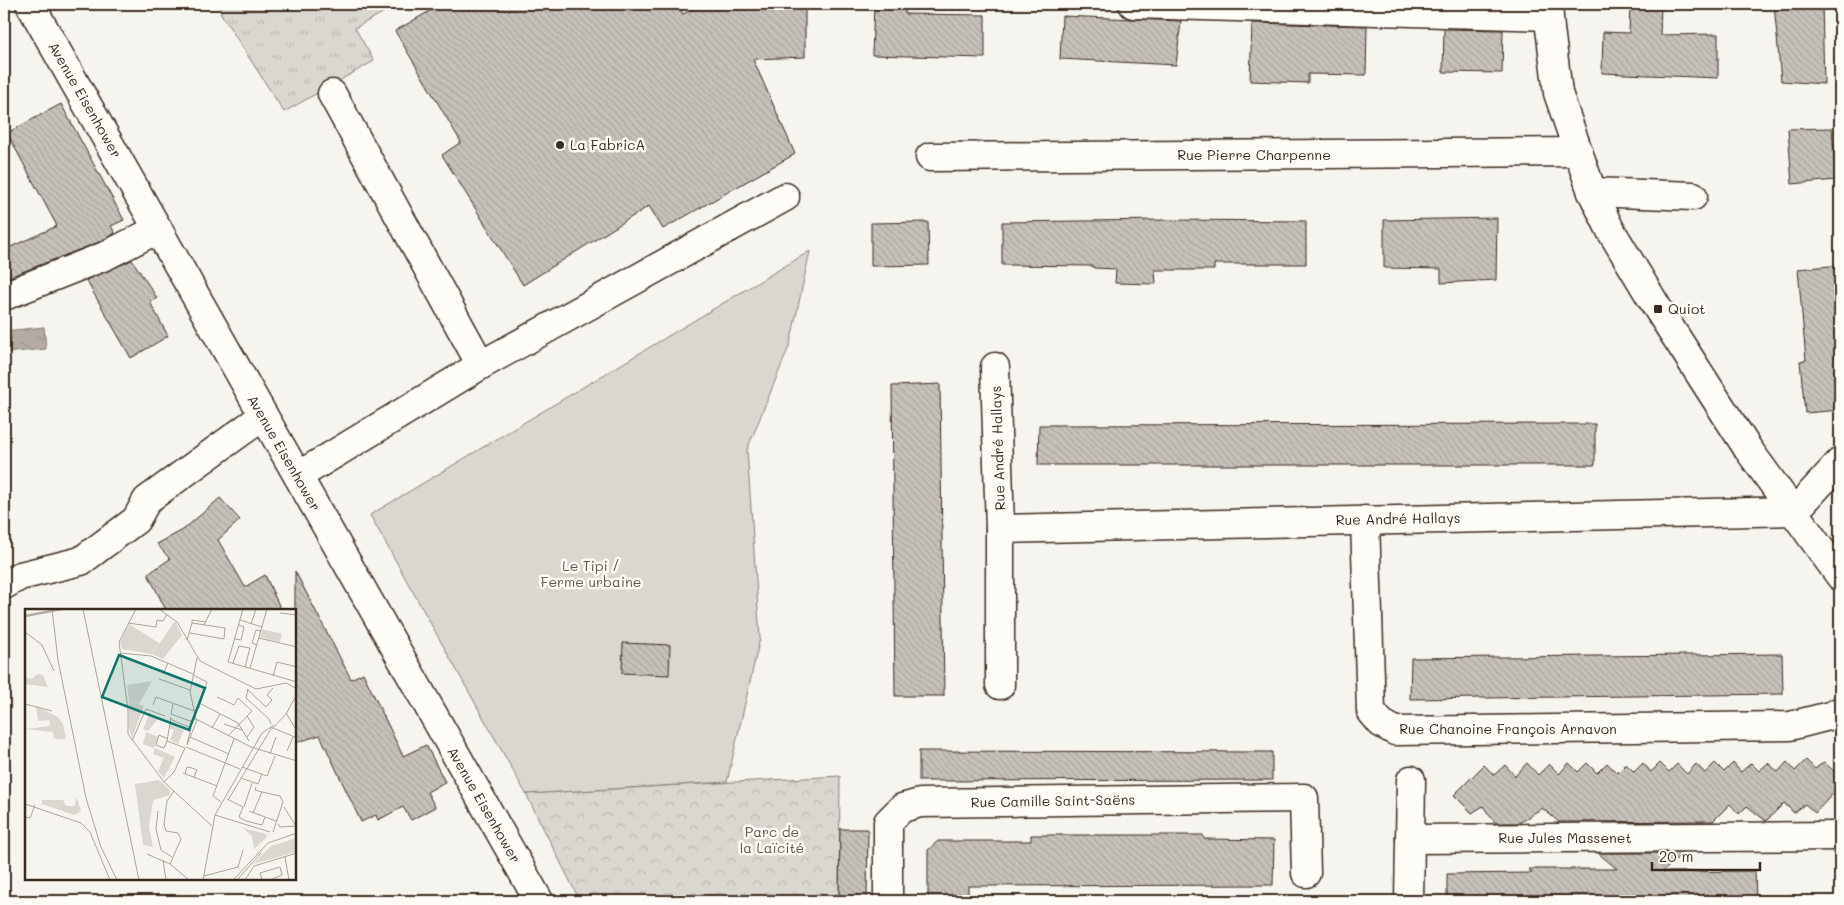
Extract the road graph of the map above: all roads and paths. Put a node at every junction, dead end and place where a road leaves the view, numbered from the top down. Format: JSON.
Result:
{"nodes":[{"id":1,"x":30,"y":4,"type":"edge"},
{"id":2,"x":1133,"y":4,"type":"edge"},
{"id":3,"x":1548,"y":10,"type":"edge"},
{"id":4,"x":332,"y":94,"type":"dead end"},
{"id":5,"x":1578,"y":152,"type":"junction"},
{"id":6,"x":930,"y":157,"type":"dead end"},
{"id":7,"x":1592,"y":192,"type":"junction"},
{"id":8,"x":1693,"y":196,"type":"dead end"},
{"id":9,"x":785,"y":197,"type":"dead end"},
{"id":10,"x":158,"y":229,"type":"junction"},
{"id":11,"x":4,"y":296,"type":"edge"},
{"id":12,"x":482,"y":365,"type":"junction"},
{"id":13,"x":995,"y":367,"type":"dead end"},
{"id":14,"x":263,"y":416,"type":"junction"},
{"id":15,"x":1840,"y":462,"type":"edge"},
{"id":16,"x":298,"y":476,"type":"junction"},
{"id":17,"x":1795,"y":510,"type":"junction"},
{"id":18,"x":1365,"y":520,"type":"junction"},
{"id":19,"x":1000,"y":529,"type":"junction"},
{"id":20,"x":1840,"y":576,"type":"edge"},
{"id":21,"x":4,"y":585,"type":"edge"},
{"id":22,"x":1000,"y":685,"type":"dead end"},
{"id":23,"x":1840,"y":711,"type":"edge"},
{"id":24,"x":1411,"y":780,"type":"dead end"},
{"id":25,"x":1840,"y":836,"type":"edge"},
{"id":26,"x":1410,"y":839,"type":"junction"},
{"id":27,"x":1306,"y":874,"type":"dead end"},
{"id":28,"x":539,"y":901,"type":"edge"},
{"id":29,"x":888,"y":901,"type":"edge"},
{"id":30,"x":1409,"y":901,"type":"edge"}],
"edges":[{"from":1,"to":10,"type":"street","name":"Avenue Eisenhower"},
{"from":2,"to":3,"type":"street"},
{"from":3,"to":5,"type":"street"},
{"from":4,"to":12,"type":"street"},
{"from":5,"to":6,"type":"street","name":"Rue Pierre Charpenne"},
{"from":5,"to":7,"type":"street"},
{"from":7,"to":8,"type":"street"},
{"from":7,"to":17,"type":"street"},
{"from":9,"to":12,"type":"street"},
{"from":10,"to":11,"type":"street"},
{"from":10,"to":14,"type":"street","name":"Avenue Eisenhower"},
{"from":12,"to":16,"type":"street"},
{"from":13,"to":19,"type":"street","name":"Rue André Hallays"},
{"from":14,"to":16,"type":"street","name":"Avenue Eisenhower"},
{"from":14,"to":21,"type":"street"},
{"from":15,"to":17,"type":"street"},
{"from":16,"to":28,"type":"street","name":"Avenue Eisenhower"},
{"from":17,"to":18,"type":"street","name":"Rue André Hallays"},
{"from":17,"to":20,"type":"street"},
{"from":18,"to":19,"type":"street","name":"Rue André Hallays"},
{"from":18,"to":23,"type":"street","name":"Rue Chanoine François Arnavon"},
{"from":19,"to":22,"type":"street","name":"Rue André Hallays"},
{"from":24,"to":26,"type":"street"},
{"from":25,"to":26,"type":"street","name":"Rue Jules Massenet"},
{"from":26,"to":30,"type":"street"},
{"from":27,"to":29,"type":"street","name":"Rue Camille Saint-Saëns"}]}
